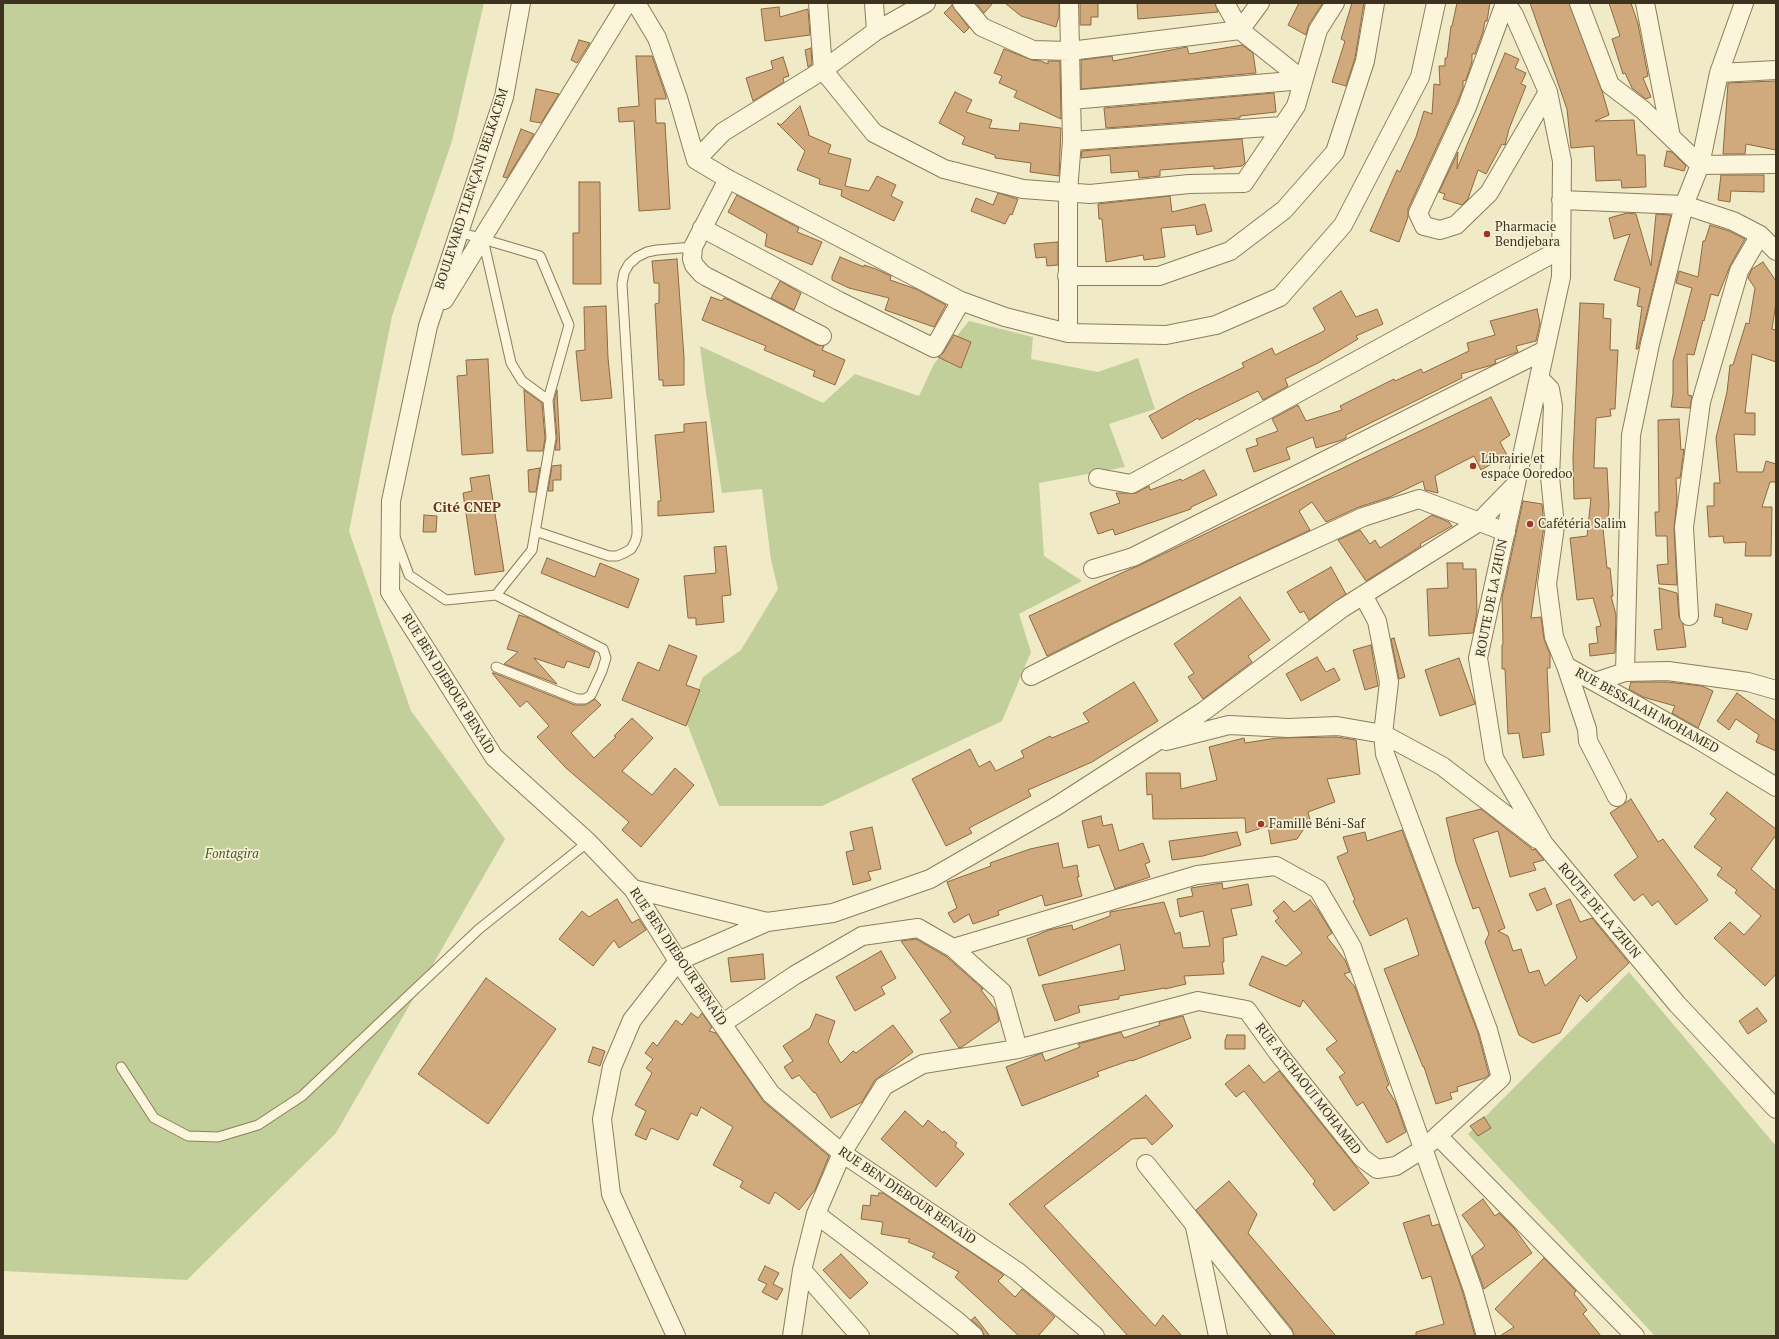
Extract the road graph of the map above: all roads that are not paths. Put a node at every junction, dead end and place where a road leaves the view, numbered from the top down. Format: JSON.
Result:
{"nodes":[{"id":1,"x":521,"y":3,"type":"edge"},
{"id":2,"x":818,"y":3,"type":"edge"},
{"id":3,"x":874,"y":3,"type":"edge"},
{"id":4,"x":926,"y":3,"type":"edge"},
{"id":5,"x":962,"y":3,"type":"edge"},
{"id":6,"x":1069,"y":3,"type":"edge"},
{"id":7,"x":1225,"y":3,"type":"edge"},
{"id":8,"x":1260,"y":3,"type":"edge"},
{"id":9,"x":1335,"y":3,"type":"edge"},
{"id":10,"x":1375,"y":3,"type":"edge"},
{"id":11,"x":1436,"y":3,"type":"edge"},
{"id":12,"x":1506,"y":3,"type":"edge"},
{"id":13,"x":1579,"y":3,"type":"edge"},
{"id":14,"x":1644,"y":3,"type":"edge"},
{"id":15,"x":1744,"y":3,"type":"edge"},
{"id":16,"x":628,"y":4,"type":"edge"},
{"id":17,"x":1240,"y":30,"type":"junction"},
{"id":18,"x":876,"y":31,"type":"junction"},
{"id":19,"x":1070,"y":51,"type":"junction"},
{"id":20,"x":823,"y":70,"type":"junction"},
{"id":21,"x":1776,"y":70,"type":"edge"},
{"id":22,"x":1719,"y":73,"type":"junction"},
{"id":23,"x":1303,"y":80,"type":"junction"},
{"id":24,"x":1548,"y":92,"type":"junction"},
{"id":25,"x":1070,"y":100,"type":"junction"},
{"id":26,"x":1282,"y":126,"type":"junction"},
{"id":27,"x":1671,"y":137,"type":"junction"},
{"id":28,"x":1072,"y":141,"type":"junction"},
{"id":29,"x":696,"y":160,"type":"junction"},
{"id":30,"x":1776,"y":164,"type":"edge"},
{"id":31,"x":1700,"y":165,"type":"junction"},
{"id":32,"x":728,"y":179,"type":"junction"},
{"id":33,"x":1068,"y":192,"type":"junction"},
{"id":34,"x":1562,"y":200,"type":"junction"},
{"id":35,"x":1684,"y":204,"type":"junction"},
{"id":36,"x":702,"y":228,"type":"junction"},
{"id":37,"x":459,"y":232,"type":"junction"},
{"id":38,"x":1760,"y":235,"type":"junction"},
{"id":39,"x":483,"y":238,"type":"junction"},
{"id":40,"x":693,"y":247,"type":"junction"},
{"id":41,"x":1561,"y":249,"type":"junction"},
{"id":42,"x":1776,"y":251,"type":"edge"},
{"id":43,"x":1067,"y":276,"type":"junction"},
{"id":44,"x":448,"y":284,"type":"junction"},
{"id":45,"x":961,"y":301,"type":"junction"},
{"id":46,"x":1068,"y":333,"type":"junction"},
{"id":47,"x":822,"y":336,"type":"dead end"},
{"id":48,"x":1545,"y":350,"type":"junction"},
{"id":49,"x":1539,"y":378,"type":"junction"},
{"id":50,"x":548,"y":400,"type":"junction"},
{"id":51,"x":1098,"y":478,"type":"dead end"},
{"id":52,"x":1516,"y":484,"type":"junction"},
{"id":53,"x":1479,"y":522,"type":"junction"},
{"id":54,"x":391,"y":525,"type":"junction"},
{"id":55,"x":535,"y":531,"type":"junction"},
{"id":56,"x":1506,"y":532,"type":"junction"},
{"id":57,"x":1093,"y":569,"type":"dead end"},
{"id":58,"x":390,"y":572,"type":"junction"},
{"id":59,"x":410,"y":575,"type":"junction"},
{"id":60,"x":496,"y":595,"type":"junction"},
{"id":61,"x":1364,"y":595,"type":"junction"},
{"id":62,"x":1689,"y":616,"type":"dead end"},
{"id":63,"x":1566,"y":666,"type":"junction"},
{"id":64,"x":496,"y":667,"type":"dead end"},
{"id":65,"x":1625,"y":672,"type":"junction"},
{"id":66,"x":1031,"y":676,"type":"dead end"},
{"id":67,"x":1595,"y":682,"type":"junction"},
{"id":68,"x":1776,"y":690,"type":"edge"},
{"id":69,"x":1383,"y":734,"type":"junction"},
{"id":70,"x":1151,"y":745,"type":"junction"},
{"id":71,"x":1776,"y":787,"type":"edge"},
{"id":72,"x":1617,"y":797,"type":"dead end"},
{"id":73,"x":588,"y":842,"type":"junction"},
{"id":74,"x":1544,"y":844,"type":"junction"},
{"id":75,"x":633,"y":889,"type":"junction"},
{"id":76,"x":767,"y":922,"type":"junction"},
{"id":77,"x":953,"y":948,"type":"junction"},
{"id":78,"x":678,"y":961,"type":"junction"},
{"id":79,"x":723,"y":1023,"type":"junction"},
{"id":80,"x":1018,"y":1048,"type":"junction"},
{"id":81,"x":121,"y":1067,"type":"dead end"},
{"id":82,"x":1776,"y":1109,"type":"edge"},
{"id":83,"x":1438,"y":1136,"type":"junction"},
{"id":84,"x":1423,"y":1149,"type":"junction"},
{"id":85,"x":842,"y":1153,"type":"junction"},
{"id":86,"x":1146,"y":1164,"type":"dead end"},
{"id":87,"x":816,"y":1214,"type":"junction"},
{"id":88,"x":1194,"y":1224,"type":"junction"},
{"id":89,"x":802,"y":1270,"type":"junction"},
{"id":90,"x":676,"y":1336,"type":"edge"},
{"id":91,"x":792,"y":1336,"type":"edge"},
{"id":92,"x":860,"y":1336,"type":"edge"},
{"id":93,"x":974,"y":1336,"type":"edge"},
{"id":94,"x":1095,"y":1336,"type":"edge"},
{"id":95,"x":1218,"y":1336,"type":"edge"},
{"id":96,"x":1284,"y":1336,"type":"edge"},
{"id":97,"x":1486,"y":1336,"type":"edge"},
{"id":98,"x":1635,"y":1336,"type":"edge"}],
"edges":[{"from":1,"to":37,"type":"street","name":"BOULEVARD TLENÇANI BELKACEM"},
{"from":2,"to":20,"type":"street"},
{"from":3,"to":18,"type":"street"},
{"from":4,"to":18,"type":"street"},
{"from":5,"to":19,"type":"street"},
{"from":6,"to":19,"type":"street"},
{"from":7,"to":17,"type":"street"},
{"from":8,"to":17,"type":"street"},
{"from":9,"to":23,"type":"street"},
{"from":10,"to":43,"type":"street"},
{"from":11,"to":46,"type":"street"},
{"from":12,"to":24,"type":"street","name":"ROUTE DE LA ZHUN"},
{"from":12,"to":24,"type":"street"},
{"from":13,"to":27,"type":"street"},
{"from":14,"to":27,"type":"street"},
{"from":15,"to":22,"type":"street"},
{"from":16,"to":29,"type":"street"},
{"from":16,"to":39,"type":"street"},
{"from":17,"to":19,"type":"street"},
{"from":17,"to":23,"type":"street"},
{"from":18,"to":20,"type":"street"},
{"from":19,"to":25,"type":"street"},
{"from":20,"to":29,"type":"street"},
{"from":20,"to":33,"type":"street"},
{"from":21,"to":22,"type":"street"},
{"from":22,"to":31,"type":"street"},
{"from":23,"to":25,"type":"street"},
{"from":23,"to":26,"type":"street"},
{"from":24,"to":34,"type":"street","name":"ROUTE DE LA ZHUN"},
{"from":25,"to":28,"type":"street"},
{"from":26,"to":28,"type":"street"},
{"from":26,"to":33,"type":"street"},
{"from":27,"to":31,"type":"street"},
{"from":28,"to":33,"type":"street"},
{"from":29,"to":32,"type":"street"},
{"from":30,"to":31,"type":"street"},
{"from":31,"to":35,"type":"street"},
{"from":32,"to":36,"type":"street"},
{"from":32,"to":45,"type":"street"},
{"from":33,"to":43,"type":"street"},
{"from":34,"to":35,"type":"street"},
{"from":34,"to":41,"type":"street","name":"ROUTE DE LA ZHUN"},
{"from":35,"to":38,"type":"street"},
{"from":35,"to":65,"type":"street"},
{"from":36,"to":40,"type":"street"},
{"from":36,"to":45,"type":"street"},
{"from":37,"to":39,"type":"lane"},
{"from":37,"to":44,"type":"street","name":"BOULEVARD TLENÇANI BELKACEM"},
{"from":38,"to":42,"type":"street"},
{"from":38,"to":62,"type":"street"},
{"from":39,"to":44,"type":"street"},
{"from":39,"to":50,"type":"lane"},
{"from":39,"to":50,"type":"lane"},
{"from":40,"to":47,"type":"street"},
{"from":40,"to":55,"type":"lane"},
{"from":41,"to":48,"type":"street","name":"ROUTE DE LA ZHUN"},
{"from":41,"to":51,"type":"street"},
{"from":43,"to":46,"type":"street"},
{"from":44,"to":54,"type":"street","name":"RUE BEN DJEBOUR BENAÏD"},
{"from":45,"to":46,"type":"street"},
{"from":48,"to":49,"type":"street","name":"ROUTE DE LA ZHUN"},
{"from":48,"to":57,"type":"street"},
{"from":49,"to":52,"type":"street","name":"ROUTE DE LA ZHUN"},
{"from":49,"to":63,"type":"street","name":"RUE BESSALAH MOHAMED"},
{"from":50,"to":55,"type":"lane"},
{"from":52,"to":53,"type":"street"},
{"from":52,"to":56,"type":"street","name":"ROUTE DE LA ZHUN"},
{"from":53,"to":56,"type":"street"},
{"from":53,"to":61,"type":"street"},
{"from":53,"to":66,"type":"street"},
{"from":54,"to":58,"type":"street","name":"RUE BEN DJEBOUR BENAÏD"},
{"from":54,"to":59,"type":"lane"},
{"from":55,"to":60,"type":"lane"},
{"from":56,"to":74,"type":"street","name":"ROUTE DE LA ZHUN"},
{"from":58,"to":59,"type":"lane"},
{"from":58,"to":73,"type":"street","name":"RUE BEN DJEBOUR BENAÏD"},
{"from":59,"to":60,"type":"lane"},
{"from":60,"to":64,"type":"lane"},
{"from":61,"to":69,"type":"street","name":"RUE ATCHAOUI MOHAMED"},
{"from":61,"to":70,"type":"street"},
{"from":63,"to":67,"type":"street","name":"RUE BESSALAH MOHAMED"},
{"from":63,"to":72,"type":"street"},
{"from":65,"to":67,"type":"street"},
{"from":65,"to":68,"type":"street"},
{"from":67,"to":71,"type":"street","name":"RUE BESSALAH MOHAMED"},
{"from":69,"to":70,"type":"street"},
{"from":69,"to":74,"type":"street"},
{"from":69,"to":83,"type":"street","name":"RUE ATCHAOUI MOHAMED"},
{"from":70,"to":76,"type":"street"},
{"from":73,"to":75,"type":"street","name":"RUE BEN DJEBOUR BENAÏD"},
{"from":73,"to":81,"type":"lane"},
{"from":74,"to":82,"type":"street","name":"ROUTE DE LA ZHUN"},
{"from":75,"to":76,"type":"street"},
{"from":75,"to":78,"type":"street","name":"RUE BEN DJEBOUR BENAÏD"},
{"from":76,"to":78,"type":"street"},
{"from":77,"to":79,"type":"street"},
{"from":77,"to":80,"type":"street"},
{"from":77,"to":84,"type":"street"},
{"from":78,"to":79,"type":"street","name":"RUE BEN DJEBOUR BENAÏD"},
{"from":78,"to":90,"type":"street"},
{"from":79,"to":85,"type":"street","name":"RUE BEN DJEBOUR BENAÏD"},
{"from":80,"to":84,"type":"street","name":"RUE ATCHAOUI MOHAMED"},
{"from":80,"to":85,"type":"street","name":"RUE ATCHAOUI MOHAMED"},
{"from":83,"to":84,"type":"street","name":"RUE ATCHAOUI MOHAMED"},
{"from":83,"to":98,"type":"street"},
{"from":84,"to":97,"type":"street"},
{"from":85,"to":87,"type":"street","name":"RUE ATCHAOUI MOHAMED"},
{"from":85,"to":94,"type":"street","name":"RUE BEN DJEBOUR BENAÏD"},
{"from":86,"to":88,"type":"street"},
{"from":87,"to":89,"type":"street","name":"RUE ATCHAOUI MOHAMED"},
{"from":87,"to":93,"type":"street"},
{"from":88,"to":95,"type":"street"},
{"from":88,"to":96,"type":"street"},
{"from":89,"to":91,"type":"street","name":"RUE ATCHAOUI MOHAMED"},
{"from":89,"to":92,"type":"street"}]}
